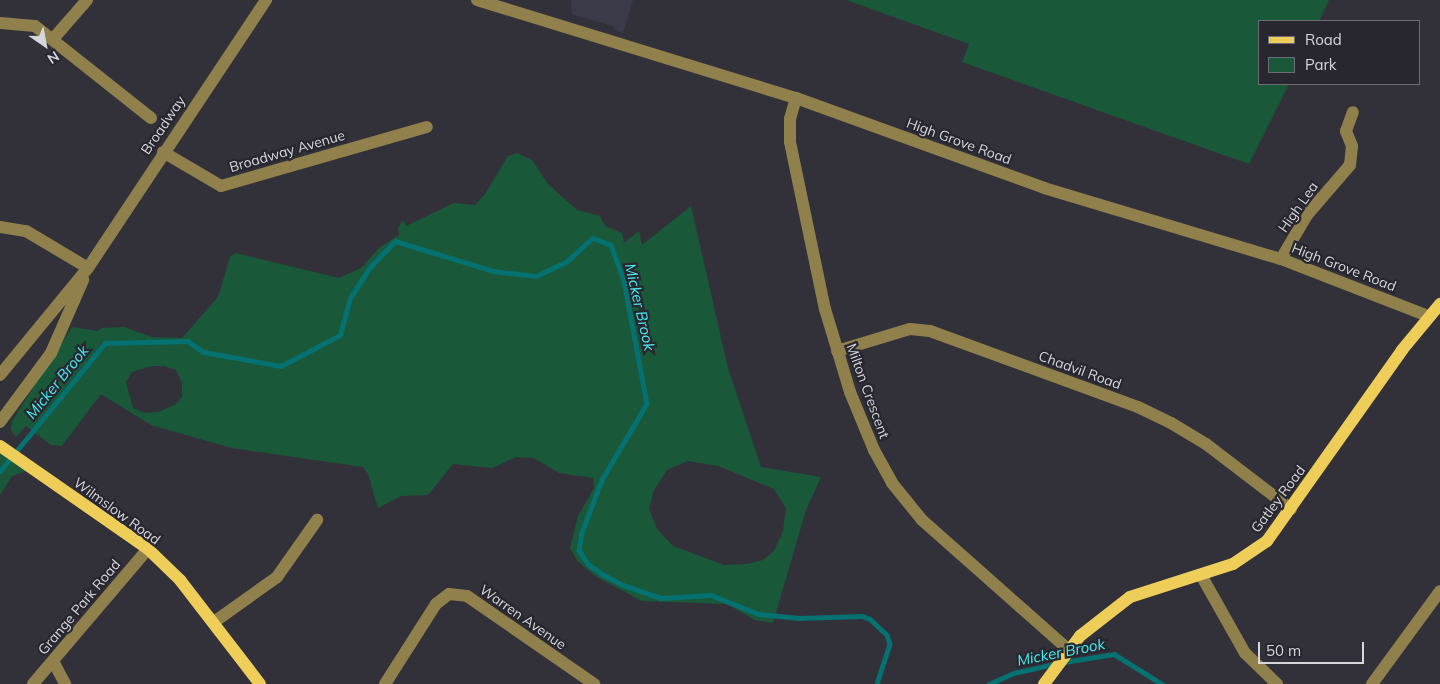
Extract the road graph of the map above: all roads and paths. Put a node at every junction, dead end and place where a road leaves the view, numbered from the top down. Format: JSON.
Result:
{"nodes":[{"id":1,"x":88,"y":0,"type":"edge"},
{"id":2,"x":266,"y":0,"type":"edge"},
{"id":3,"x":478,"y":0,"type":"edge"},
{"id":4,"x":0,"y":23,"type":"edge"},
{"id":5,"x":53,"y":39,"type":"junction"},
{"id":6,"x":796,"y":98,"type":"junction"},
{"id":7,"x":1352,"y":112,"type":"dead end"},
{"id":8,"x":151,"y":118,"type":"dead end"},
{"id":9,"x":427,"y":127,"type":"dead end"},
{"id":10,"x":163,"y":152,"type":"junction"},
{"id":11,"x":0,"y":227,"type":"edge"},
{"id":12,"x":1281,"y":259,"type":"junction"},
{"id":13,"x":88,"y":268,"type":"junction"},
{"id":14,"x":1440,"y":304,"type":"edge"},
{"id":15,"x":1428,"y":316,"type":"junction"},
{"id":16,"x":837,"y":351,"type":"junction"},
{"id":17,"x":0,"y":375,"type":"edge"},
{"id":18,"x":0,"y":422,"type":"edge"},
{"id":19,"x":0,"y":446,"type":"edge"},
{"id":20,"x":1291,"y":509,"type":"junction"},
{"id":21,"x":317,"y":520,"type":"dead end"},
{"id":22,"x":148,"y":549,"type":"junction"},
{"id":23,"x":1201,"y":575,"type":"junction"},
{"id":24,"x":1440,"y":591,"type":"edge"},
{"id":25,"x":214,"y":622,"type":"junction"},
{"id":26,"x":1066,"y":651,"type":"junction"},
{"id":27,"x":53,"y":661,"type":"junction"},
{"id":28,"x":33,"y":684,"type":"edge"},
{"id":29,"x":65,"y":684,"type":"edge"},
{"id":30,"x":260,"y":684,"type":"edge"},
{"id":31,"x":385,"y":684,"type":"edge"},
{"id":32,"x":594,"y":684,"type":"edge"},
{"id":33,"x":1044,"y":684,"type":"edge"},
{"id":34,"x":1277,"y":684,"type":"edge"},
{"id":35,"x":1372,"y":684,"type":"edge"}],
"edges":[{"from":1,"to":5,"type":"street"},
{"from":2,"to":10,"type":"street","name":"Broadway"},
{"from":3,"to":6,"type":"street","name":"High Grove Road"},
{"from":4,"to":5,"type":"street"},
{"from":5,"to":8,"type":"street"},
{"from":6,"to":12,"type":"street","name":"High Grove Road"},
{"from":6,"to":16,"type":"street","name":"Milton Crescent"},
{"from":7,"to":12,"type":"street","name":"High Lea"},
{"from":9,"to":10,"type":"street","name":"Broadway Avenue"},
{"from":10,"to":13,"type":"street","name":"Broadway"},
{"from":11,"to":13,"type":"street"},
{"from":12,"to":15,"type":"street","name":"High Grove Road"},
{"from":13,"to":17,"type":"street","name":"Broadway"},
{"from":13,"to":18,"type":"street","name":"Broadway"},
{"from":14,"to":15,"type":"main road","name":"Gatley Road"},
{"from":15,"to":20,"type":"main road","name":"Gatley Road"},
{"from":16,"to":20,"type":"street","name":"Chadvil Road"},
{"from":16,"to":26,"type":"street","name":"Milton Crescent"},
{"from":19,"to":22,"type":"main road","name":"Wilmslow Road"},
{"from":20,"to":23,"type":"main road","name":"Gatley Road"},
{"from":21,"to":25,"type":"street"},
{"from":22,"to":25,"type":"main road","name":"Wilmslow Road"},
{"from":22,"to":27,"type":"street","name":"Grange Park Road"},
{"from":23,"to":26,"type":"main road","name":"Gatley Road"},
{"from":23,"to":34,"type":"street"},
{"from":24,"to":35,"type":"street"},
{"from":25,"to":30,"type":"main road","name":"Wilmslow Road"},
{"from":26,"to":33,"type":"main road","name":"Gatley Road"},
{"from":27,"to":28,"type":"street","name":"Grange Park Road"},
{"from":27,"to":29,"type":"street"},
{"from":31,"to":32,"type":"street","name":"Warren Avenue"}]}
